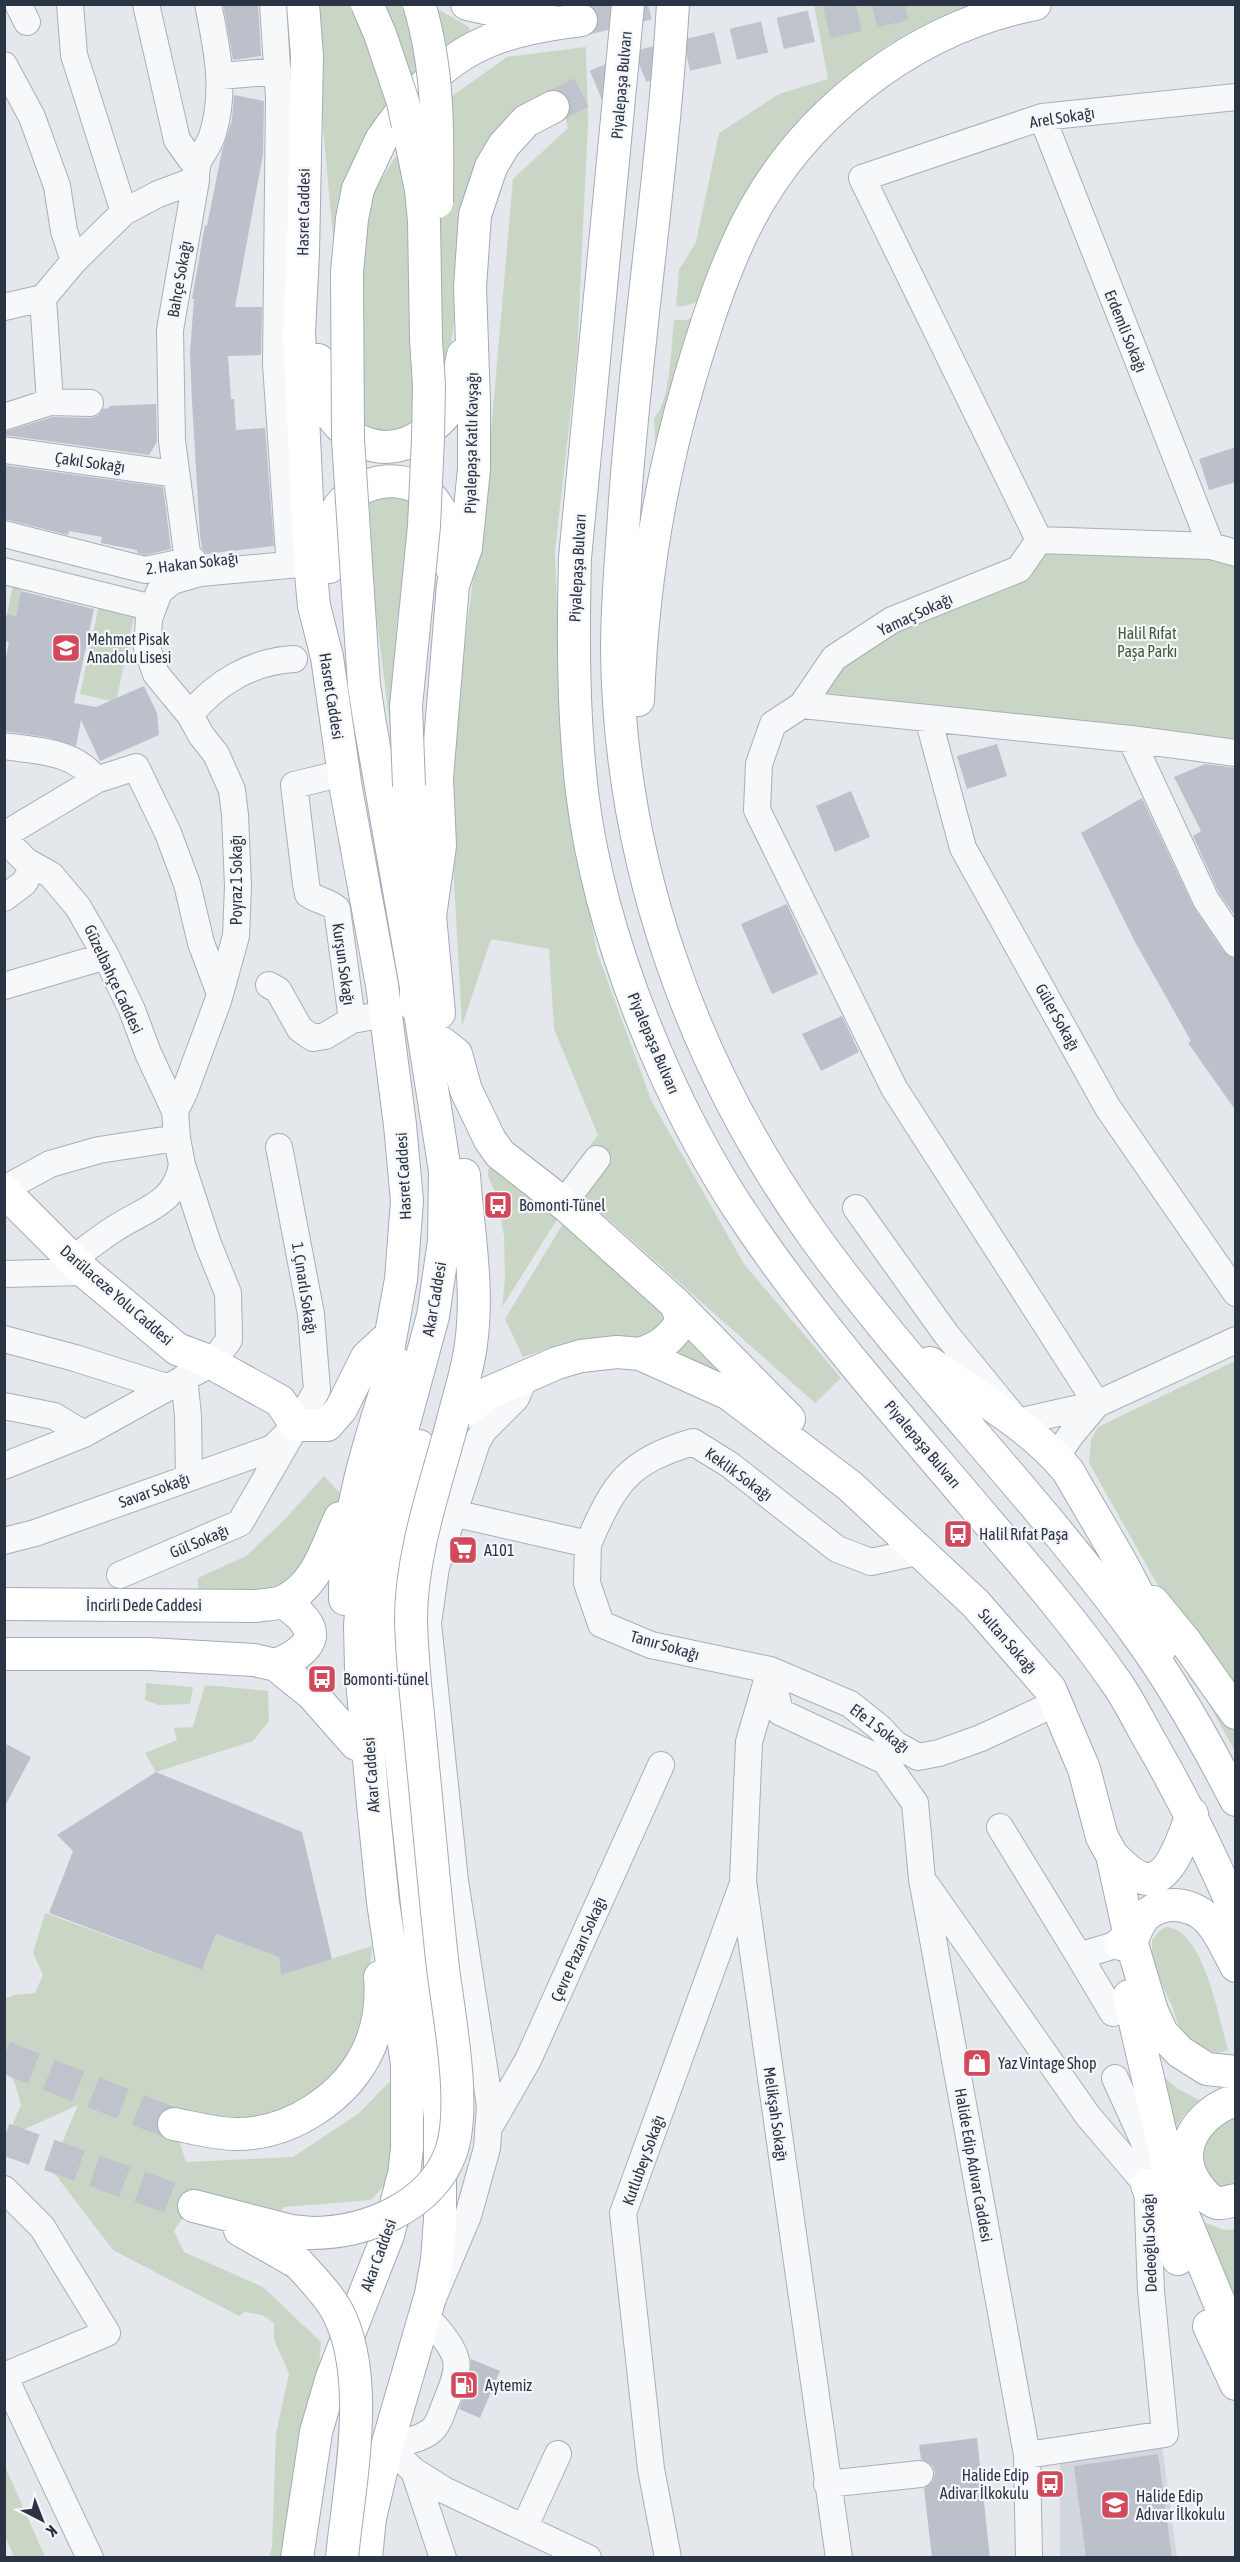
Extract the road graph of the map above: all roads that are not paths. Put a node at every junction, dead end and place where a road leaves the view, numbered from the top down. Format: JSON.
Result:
{"nodes":[{"id":1,"x":70,"y":4,"type":"edge"},
{"id":2,"x":146,"y":4,"type":"edge"},
{"id":3,"x":208,"y":4,"type":"edge"},
{"id":4,"x":273,"y":4,"type":"edge"},
{"id":5,"x":303,"y":4,"type":"edge"},
{"id":6,"x":368,"y":4,"type":"edge"},
{"id":7,"x":419,"y":4,"type":"edge"},
{"id":8,"x":467,"y":4,"type":"edge"},
{"id":9,"x":628,"y":4,"type":"edge"},
{"id":10,"x":673,"y":4,"type":"edge"},
{"id":11,"x":1035,"y":4,"type":"edge"},
{"id":12,"x":4,"y":65,"type":"edge"},
{"id":13,"x":278,"y":71,"type":"junction"},
{"id":14,"x":221,"y":76,"type":"junction"},
{"id":15,"x":1236,"y":97,"type":"edge"},
{"id":16,"x":553,"y":107,"type":"tunnel mouth"},
{"id":17,"x":1042,"y":117,"type":"junction"},
{"id":18,"x":195,"y":172,"type":"junction"},
{"id":19,"x":124,"y":212,"type":"junction"},
{"id":20,"x":303,"y":253,"type":"junction"},
{"id":21,"x":74,"y":261,"type":"junction"},
{"id":22,"x":43,"y":298,"type":"junction"},
{"id":23,"x":470,"y":306,"type":"junction"},
{"id":24,"x":4,"y":307,"type":"edge"},
{"id":25,"x":429,"y":385,"type":"junction"},
{"id":26,"x":50,"y":402,"type":"junction"},
{"id":27,"x":90,"y":403,"type":"dead end"},
{"id":28,"x":4,"y":417,"type":"edge"},
{"id":29,"x":4,"y":450,"type":"edge"},
{"id":30,"x":175,"y":474,"type":"junction"},
{"id":31,"x":4,"y":534,"type":"edge"},
{"id":32,"x":1039,"y":540,"type":"junction"},
{"id":33,"x":1211,"y":546,"type":"junction"},
{"id":34,"x":1236,"y":553,"type":"edge"},
{"id":35,"x":299,"y":558,"type":"junction"},
{"id":36,"x":188,"y":561,"type":"junction"},
{"id":37,"x":4,"y":571,"type":"edge"},
{"id":38,"x":453,"y":585,"type":"junction"},
{"id":39,"x":153,"y":608,"type":"junction"},
{"id":40,"x":327,"y":657,"type":"junction"},
{"id":41,"x":294,"y":659,"type":"dead end"},
{"id":42,"x":802,"y":705,"type":"junction"},
{"id":43,"x":190,"y":715,"type":"junction"},
{"id":44,"x":928,"y":718,"type":"junction"},
{"id":45,"x":1131,"y":739,"type":"junction"},
{"id":46,"x":4,"y":746,"type":"edge"},
{"id":47,"x":1236,"y":753,"type":"edge"},
{"id":48,"x":344,"y":773,"type":"junction"},
{"id":49,"x":96,"y":780,"type":"junction"},
{"id":50,"x":628,"y":784,"type":"junction"},
{"id":51,"x":4,"y":837,"type":"edge"},
{"id":52,"x":34,"y":866,"type":"junction"},
{"id":53,"x":4,"y":898,"type":"edge"},
{"id":54,"x":430,"y":916,"type":"junction"},
{"id":55,"x":1236,"y":945,"type":"edge"},
{"id":56,"x":106,"y":956,"type":"junction"},
{"id":57,"x":269,"y":985,"type":"dead end"},
{"id":58,"x":4,"y":986,"type":"edge"},
{"id":59,"x":416,"y":987,"type":"junction"},
{"id":60,"x":219,"y":991,"type":"junction"},
{"id":61,"x":386,"y":1014,"type":"junction"},
{"id":62,"x":352,"y":1020,"type":"junction"},
{"id":63,"x":442,"y":1043,"type":"junction"},
{"id":64,"x":175,"y":1111,"type":"junction"},
{"id":65,"x":177,"y":1138,"type":"junction"},
{"id":66,"x":279,"y":1147,"type":"dead end"},
{"id":67,"x":597,"y":1159,"type":"dead end"},
{"id":68,"x":182,"y":1165,"type":"junction"},
{"id":69,"x":4,"y":1190,"type":"edge"},
{"id":70,"x":563,"y":1204,"type":"junction"},
{"id":71,"x":856,"y":1208,"type":"dead end"},
{"id":72,"x":467,"y":1211,"type":"junction"},
{"id":73,"x":79,"y":1265,"type":"junction"},
{"id":74,"x":4,"y":1274,"type":"edge"},
{"id":75,"x":1236,"y":1293,"type":"edge"},
{"id":76,"x":676,"y":1304,"type":"junction"},
{"id":77,"x":391,"y":1335,"type":"junction"},
{"id":78,"x":4,"y":1339,"type":"edge"},
{"id":79,"x":1236,"y":1340,"type":"edge"},
{"id":80,"x":907,"y":1353,"type":"junction"},
{"id":81,"x":640,"y":1354,"type":"junction"},
{"id":82,"x":212,"y":1363,"type":"junction"},
{"id":83,"x":526,"y":1375,"type":"junction"},
{"id":84,"x":175,"y":1382,"type":"junction"},
{"id":85,"x":388,"y":1382,"type":"junction"},
{"id":86,"x":1097,"y":1404,"type":"junction"},
{"id":87,"x":4,"y":1406,"type":"edge"},
{"id":88,"x":453,"y":1420,"type":"junction"},
{"id":89,"x":1018,"y":1422,"type":"junction"},
{"id":90,"x":296,"y":1425,"type":"junction"},
{"id":91,"x":84,"y":1434,"type":"junction"},
{"id":92,"x":1056,"y":1457,"type":"junction"},
{"id":93,"x":4,"y":1466,"type":"edge"},
{"id":94,"x":189,"y":1477,"type":"junction"},
{"id":95,"x":359,"y":1482,"type":"junction"},
{"id":96,"x":850,"y":1486,"type":"junction"},
{"id":97,"x":453,"y":1513,"type":"junction"},
{"id":98,"x":4,"y":1541,"type":"edge"},
{"id":99,"x":588,"y":1544,"type":"junction"},
{"id":100,"x":921,"y":1551,"type":"junction"},
{"id":101,"x":120,"y":1575,"type":"dead end"},
{"id":102,"x":1131,"y":1580,"type":"junction"},
{"id":103,"x":284,"y":1602,"type":"junction"},
{"id":104,"x":4,"y":1605,"type":"edge"},
{"id":105,"x":4,"y":1654,"type":"edge"},
{"id":106,"x":276,"y":1665,"type":"junction"},
{"id":107,"x":770,"y":1670,"type":"junction"},
{"id":108,"x":1169,"y":1683,"type":"junction"},
{"id":109,"x":1056,"y":1703,"type":"junction"},
{"id":110,"x":1236,"y":1713,"type":"edge"},
{"id":111,"x":356,"y":1744,"type":"junction"},
{"id":112,"x":661,"y":1765,"type":"dead end"},
{"id":113,"x":1236,"y":1800,"type":"edge"},
{"id":114,"x":373,"y":1804,"type":"junction"},
{"id":115,"x":1192,"y":1814,"type":"junction"},
{"id":116,"x":1000,"y":1827,"type":"dead end"},
{"id":117,"x":1107,"y":1846,"type":"junction"},
{"id":118,"x":380,"y":1871,"type":"junction"},
{"id":119,"x":922,"y":1879,"type":"junction"},
{"id":120,"x":743,"y":1881,"type":"junction"},
{"id":121,"x":1236,"y":1913,"type":"edge"},
{"id":122,"x":1123,"y":1943,"type":"junction"},
{"id":123,"x":1079,"y":1956,"type":"junction"},
{"id":124,"x":1236,"y":1966,"type":"edge"},
{"id":125,"x":1125,"y":2020,"type":"junction"},
{"id":126,"x":1235,"y":2072,"type":"edge"},
{"id":127,"x":1115,"y":2078,"type":"dead end"},
{"id":128,"x":1236,"y":2093,"type":"edge"},
{"id":129,"x":1236,"y":2100,"type":"edge"},
{"id":130,"x":174,"y":2124,"type":"tunnel mouth"},
{"id":131,"x":488,"y":2129,"type":"junction"},
{"id":132,"x":1147,"y":2185,"type":"junction"},
{"id":133,"x":4,"y":2188,"type":"edge"},
{"id":134,"x":1236,"y":2200,"type":"edge"},
{"id":135,"x":422,"y":2324,"type":"junction"},
{"id":136,"x":1236,"y":2343,"type":"edge"},
{"id":137,"x":4,"y":2376,"type":"edge"},
{"id":138,"x":1236,"y":2384,"type":"edge"},
{"id":139,"x":387,"y":2446,"type":"junction"},
{"id":140,"x":558,"y":2454,"type":"dead end"},
{"id":141,"x":1027,"y":2455,"type":"junction"},
{"id":142,"x":414,"y":2471,"type":"junction"},
{"id":143,"x":920,"y":2474,"type":"dead end"},
{"id":144,"x":827,"y":2484,"type":"junction"},
{"id":145,"x":300,"y":2527,"type":"junction"},
{"id":146,"x":524,"y":2528,"type":"junction"},
{"id":147,"x":90,"y":2558,"type":"edge"},
{"id":148,"x":297,"y":2558,"type":"edge"},
{"id":149,"x":305,"y":2558,"type":"edge"},
{"id":150,"x":342,"y":2558,"type":"edge"},
{"id":151,"x":366,"y":2558,"type":"edge"},
{"id":152,"x":444,"y":2558,"type":"edge"},
{"id":153,"x":588,"y":2558,"type":"edge"},
{"id":154,"x":668,"y":2558,"type":"edge"},
{"id":155,"x":839,"y":2558,"type":"edge"},
{"id":156,"x":1029,"y":2558,"type":"edge"}],
"edges":[{"from":1,"to":19,"type":"street"},
{"from":2,"to":18,"type":"street"},
{"from":3,"to":14,"type":"street","name":"Bahçe Sokağı"},
{"from":4,"to":13,"type":"street","name":"Hasret Caddesi"},
{"from":5,"to":20,"type":"main road","name":"Hasret Caddesi"},
{"from":6,"to":25,"type":"main road","bridge":true},
{"from":7,"to":25,"type":"main road","bridge":true},
{"from":8,"to":59,"type":"main road","bridge":true},
{"from":9,"to":115,"type":"main road","name":"Piyalepaşa Bulvarı"},
{"from":10,"to":50,"type":"main road"},
{"from":11,"to":50,"type":"main road"},
{"from":12,"to":21,"type":"street"},
{"from":13,"to":14,"type":"street"},
{"from":13,"to":35,"type":"street","name":"Hasret Caddesi"},
{"from":14,"to":18,"type":"street","name":"Bahçe Sokağı"},
{"from":15,"to":17,"type":"street","name":"Arel Sokağı"},
{"from":16,"to":23,"type":"main road","name":"Piyalepaşa Katlı Kavşağı"},
{"from":17,"to":32,"type":"street","name":"Arel Sokağı"},
{"from":17,"to":33,"type":"street","name":"Erdemli Sokağı"},
{"from":18,"to":19,"type":"street"},
{"from":18,"to":30,"type":"street","name":"Bahçe Sokağı"},
{"from":19,"to":21,"type":"street"},
{"from":20,"to":23,"type":"main road"},
{"from":20,"to":35,"type":"main road","name":"Hasret Caddesi"},
{"from":21,"to":22,"type":"street"},
{"from":22,"to":24,"type":"street"},
{"from":22,"to":26,"type":"street"},
{"from":23,"to":38,"type":"main road","name":"Piyalepaşa Katlı Kavşağı"},
{"from":25,"to":54,"type":"main road","bridge":true},
{"from":26,"to":27,"type":"street"},
{"from":26,"to":28,"type":"street"},
{"from":29,"to":30,"type":"street","name":"Çakıl Sokağı"},
{"from":30,"to":36,"type":"street","name":"Bahçe Sokağı"},
{"from":31,"to":36,"type":"street","name":"2. Hakan Sokağı"},
{"from":32,"to":33,"type":"street"},
{"from":32,"to":42,"type":"street","name":"Yamaç Sokağı"},
{"from":33,"to":34,"type":"street"},
{"from":35,"to":36,"type":"street","name":"2. Hakan Sokağı"},
{"from":35,"to":39,"type":"street","name":"Poyraz 1 Sokağı"},
{"from":35,"to":40,"type":"main road","name":"Hasret Caddesi"},
{"from":37,"to":39,"type":"street"},
{"from":38,"to":40,"type":"main road"},
{"from":38,"to":54,"type":"main road","name":"Piyalepaşa Katlı Kavşağı"},
{"from":39,"to":43,"type":"street","name":"Poyraz 1 Sokağı"},
{"from":40,"to":48,"type":"main road","name":"Hasret Caddesi"},
{"from":41,"to":43,"type":"street"},
{"from":42,"to":44,"type":"street"},
{"from":42,"to":86,"type":"street"},
{"from":43,"to":60,"type":"street","name":"Poyraz 1 Sokağı"},
{"from":44,"to":45,"type":"street"},
{"from":44,"to":75,"type":"street","name":"Güler Sokağı"},
{"from":45,"to":47,"type":"street"},
{"from":45,"to":55,"type":"street"},
{"from":46,"to":49,"type":"street"},
{"from":48,"to":61,"type":"main road","name":"Hasret Caddesi"},
{"from":48,"to":62,"type":"street","name":"Kurşun Sokağı"},
{"from":49,"to":51,"type":"street"},
{"from":49,"to":60,"type":"street"},
{"from":50,"to":80,"type":"main road"},
{"from":51,"to":52,"type":"street","name":"Güzelbahçe Caddesi"},
{"from":52,"to":53,"type":"street"},
{"from":52,"to":56,"type":"street","name":"Güzelbahçe Caddesi"},
{"from":54,"to":63,"type":"main road"},
{"from":56,"to":58,"type":"street"},
{"from":56,"to":64,"type":"street","name":"Güzelbahçe Caddesi"},
{"from":57,"to":62,"type":"street"},
{"from":59,"to":85,"type":"main road"},
{"from":59,"to":114,"type":"main road","name":"Akar Caddesi"},
{"from":60,"to":64,"type":"street","name":"Poyraz 1 Sokağı"},
{"from":61,"to":62,"type":"street","name":"Kurşun Sokağı"},
{"from":61,"to":77,"type":"main road","name":"Hasret Caddesi"},
{"from":63,"to":70,"type":"main road"},
{"from":63,"to":72,"type":"main road"},
{"from":64,"to":65,"type":"street","name":"Poyraz 1 Sokağı"},
{"from":65,"to":68,"type":"street","name":"Poyraz 1 Sokağı"},
{"from":65,"to":69,"type":"street"},
{"from":66,"to":90,"type":"street","name":"1. Çınarlı Sokağı"},
{"from":67,"to":70,"type":"street"},
{"from":68,"to":73,"type":"street"},
{"from":68,"to":82,"type":"street","name":"Poyraz 1 Sokağı"},
{"from":69,"to":73,"type":"main road","name":"Darülaceze Yolu Caddesi"},
{"from":70,"to":76,"type":"main road"},
{"from":71,"to":89,"type":"street"},
{"from":72,"to":88,"type":"main road"},
{"from":72,"to":135,"type":"main road","name":"Akar Caddesi"},
{"from":73,"to":74,"type":"street"},
{"from":73,"to":82,"type":"main road","name":"Darülaceze Yolu Caddesi"},
{"from":76,"to":81,"type":"main road"},
{"from":76,"to":96,"type":"main road"},
{"from":77,"to":85,"type":"main road","name":"Hasret Caddesi"},
{"from":77,"to":90,"type":"main road"},
{"from":78,"to":84,"type":"street"},
{"from":79,"to":86,"type":"street"},
{"from":80,"to":89,"type":"main road"},
{"from":80,"to":108,"type":"main road"},
{"from":81,"to":83,"type":"main road"},
{"from":81,"to":96,"type":"main road"},
{"from":82,"to":84,"type":"street"},
{"from":82,"to":90,"type":"main road","name":"Darülaceze Yolu Caddesi"},
{"from":83,"to":88,"type":"main road"},
{"from":83,"to":97,"type":"street"},
{"from":84,"to":91,"type":"street"},
{"from":84,"to":94,"type":"street"},
{"from":85,"to":95,"type":"main road"},
{"from":86,"to":89,"type":"street"},
{"from":86,"to":92,"type":"street"},
{"from":87,"to":91,"type":"street"},
{"from":88,"to":150,"type":"main road","bridge":true},
{"from":89,"to":92,"type":"main road"},
{"from":90,"to":94,"type":"street","name":"Savar Sokağı"},
{"from":90,"to":101,"type":"street","name":"Gül Sokağı"},
{"from":91,"to":93,"type":"street"},
{"from":92,"to":102,"type":"main road"},
{"from":94,"to":98,"type":"street","name":"Savar Sokağı"},
{"from":95,"to":103,"type":"main road"},
{"from":95,"to":111,"type":"main road"},
{"from":96,"to":100,"type":"main road","name":"Sultan Sokağı"},
{"from":97,"to":99,"type":"street"},
{"from":97,"to":131,"type":"street","name":"Akar Caddesi"},
{"from":99,"to":100,"type":"street","name":"Keklik Sokağı"},
{"from":99,"to":107,"type":"street","name":"Tanır Sokağı"},
{"from":100,"to":109,"type":"main road","name":"Sultan Sokağı"},
{"from":102,"to":108,"type":"main road"},
{"from":102,"to":110,"type":"main road"},
{"from":103,"to":104,"type":"main road","name":"İncirli Dede Caddesi"},
{"from":103,"to":106,"type":"main road"},
{"from":105,"to":106,"type":"main road"},
{"from":106,"to":111,"type":"main road"},
{"from":107,"to":109,"type":"street","name":"Efe 1 Sokağı"},
{"from":107,"to":119,"type":"street","name":"Halide Edip Adıvar Caddesi"},
{"from":107,"to":120,"type":"street","name":"Melikşah Sokağı"},
{"from":108,"to":113,"type":"main road"},
{"from":109,"to":117,"type":"main road","name":"Sultan Sokağı"},
{"from":111,"to":114,"type":"main road"},
{"from":112,"to":131,"type":"street","name":"Çevre Pazarı Sokağı"},
{"from":114,"to":118,"type":"main road","name":"Akar Caddesi"},
{"from":115,"to":117,"type":"main road"},
{"from":115,"to":121,"type":"main road","name":"Piyalepaşa Bulvarı"},
{"from":116,"to":123,"type":"street"},
{"from":117,"to":122,"type":"main road","name":"Sultan Sokağı"},
{"from":118,"to":130,"type":"main road"},
{"from":118,"to":145,"type":"main road","name":"Akar Caddesi"},
{"from":119,"to":132,"type":"street","name":"Dedeoğlu Sokağı"},
{"from":119,"to":141,"type":"street","name":"Halide Edip Adıvar Caddesi"},
{"from":120,"to":144,"type":"street","name":"Melikşah Sokağı"},
{"from":120,"to":154,"type":"street","name":"Kutlubey Sokağı"},
{"from":122,"to":123,"type":"street"},
{"from":122,"to":124,"type":"main road"},
{"from":122,"to":125,"type":"main road","name":"Sultan Sokağı"},
{"from":122,"to":126,"type":"main road"},
{"from":123,"to":125,"type":"street"},
{"from":125,"to":128,"type":"main road"},
{"from":125,"to":136,"type":"main road"},
{"from":127,"to":132,"type":"street"},
{"from":129,"to":134,"type":"main road"},
{"from":131,"to":135,"type":"street","name":"Akar Caddesi"},
{"from":132,"to":138,"type":"main road"},
{"from":132,"to":141,"type":"street","name":"Dedeoğlu Sokağı"},
{"from":133,"to":137,"type":"street"},
{"from":135,"to":139,"type":"main road","name":"Akar Caddesi"},
{"from":135,"to":139,"type":"street"},
{"from":137,"to":147,"type":"street"},
{"from":139,"to":142,"type":"street"},
{"from":139,"to":151,"type":"main road","name":"Akar Caddesi"},
{"from":140,"to":146,"type":"street"},
{"from":141,"to":156,"type":"street","name":"Halide Edip Adıvar Caddesi"},
{"from":142,"to":146,"type":"street"},
{"from":142,"to":152,"type":"street"},
{"from":143,"to":144,"type":"street"},
{"from":144,"to":155,"type":"street","name":"Melikşah Sokağı"},
{"from":145,"to":148,"type":"main road","name":"Akar Caddesi"},
{"from":145,"to":149,"type":"main road"},
{"from":146,"to":153,"type":"street"}]}
